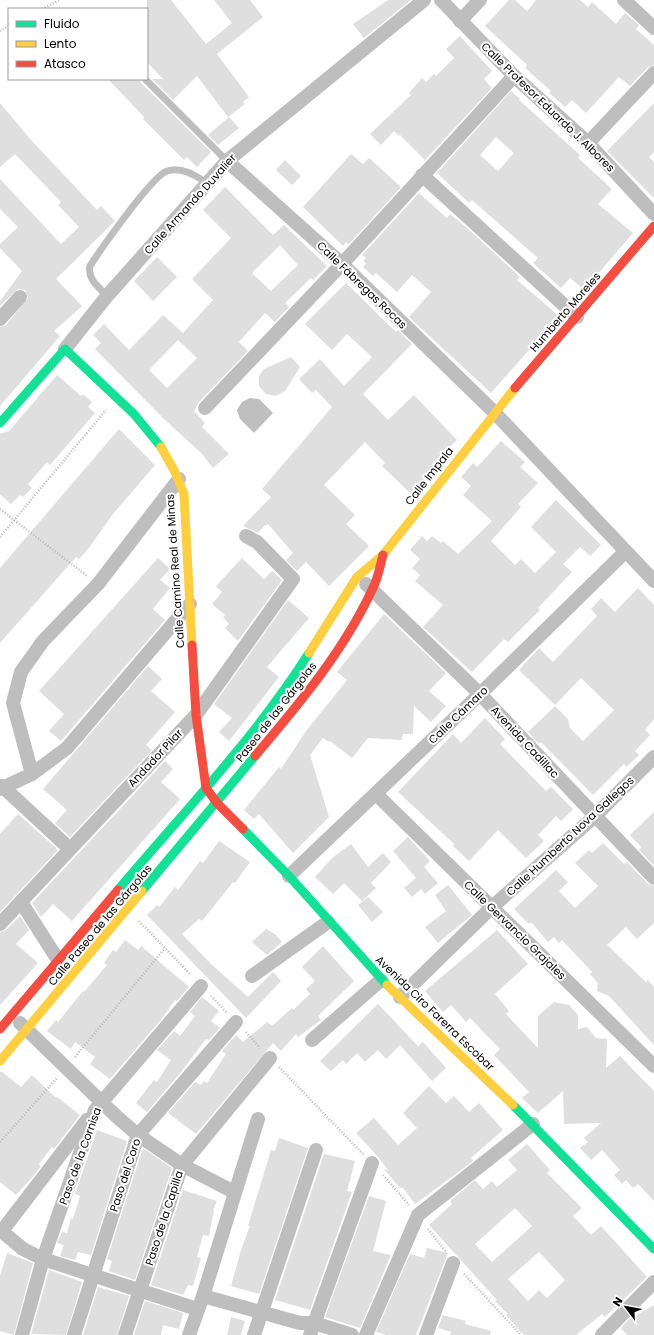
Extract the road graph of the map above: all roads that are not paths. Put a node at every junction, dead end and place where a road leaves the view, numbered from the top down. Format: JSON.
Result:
{"nodes":[{"id":1,"x":424,"y":0,"type":"edge"},
{"id":2,"x":441,"y":0,"type":"edge"},
{"id":3,"x":480,"y":0,"type":"edge"},
{"id":4,"x":624,"y":0,"type":"edge"},
{"id":5,"x":460,"y":21,"type":"junction"},
{"id":6,"x":654,"y":28,"type":"edge"},
{"id":7,"x":654,"y":73,"type":"edge"},
{"id":8,"x":514,"y":76,"type":"junction"},
{"id":9,"x":146,"y":80,"type":"edge"},
{"id":10,"x":588,"y":143,"type":"junction"},
{"id":11,"x":227,"y":161,"type":"junction"},
{"id":12,"x":422,"y":175,"type":"junction"},
{"id":13,"x":208,"y":183,"type":"junction"},
{"id":14,"x":654,"y":214,"type":"edge"},
{"id":15,"x":654,"y":226,"type":"edge"},
{"id":16,"x":342,"y":264,"type":"junction"},
{"id":17,"x":107,"y":296,"type":"junction"},
{"id":18,"x":20,"y":297,"type":"dead end"},
{"id":19,"x":578,"y":317,"type":"junction"},
{"id":20,"x":0,"y":319,"type":"edge"},
{"id":21,"x":65,"y":349,"type":"junction"},
{"id":22,"x":205,"y":408,"type":"dead end"},
{"id":23,"x":494,"y":412,"type":"junction"},
{"id":24,"x":0,"y":423,"type":"edge"},
{"id":25,"x":179,"y":479,"type":"junction"},
{"id":26,"x":246,"y":536,"type":"dead end"},
{"id":27,"x":625,"y":552,"type":"junction"},
{"id":28,"x":383,"y":555,"type":"junction"},
{"id":29,"x":357,"y":577,"type":"junction"},
{"id":30,"x":654,"y":580,"type":"edge"},
{"id":31,"x":373,"y":590,"type":"junction"},
{"id":32,"x":190,"y":604,"type":"junction"},
{"id":33,"x":480,"y":694,"type":"junction"},
{"id":34,"x":196,"y":714,"type":"junction"},
{"id":35,"x":654,"y":757,"type":"edge"},
{"id":36,"x":32,"y":774,"type":"junction"},
{"id":37,"x":1,"y":788,"type":"edge"},
{"id":38,"x":206,"y":788,"type":"junction"},
{"id":39,"x":376,"y":794,"type":"junction"},
{"id":40,"x":217,"y":803,"type":"junction"},
{"id":41,"x":595,"y":816,"type":"junction"},
{"id":42,"x":69,"y":848,"type":"junction"},
{"id":43,"x":289,"y":876,"type":"junction"},
{"id":44,"x":654,"y":878,"type":"edge"},
{"id":45,"x":21,"y":902,"type":"junction"},
{"id":46,"x":492,"y":907,"type":"junction"},
{"id":47,"x":328,"y":922,"type":"junction"},
{"id":48,"x":0,"y":924,"type":"edge"},
{"id":49,"x":58,"y":960,"type":"junction"},
{"id":50,"x":252,"y":976,"type":"dead end"},
{"id":51,"x":381,"y":980,"type":"junction"},
{"id":52,"x":201,"y":986,"type":"dead end"},
{"id":53,"x":400,"y":997,"type":"junction"},
{"id":54,"x":11,"y":1015,"type":"junction"},
{"id":55,"x":236,"y":1022,"type":"dead end"},
{"id":56,"x":0,"y":1029,"type":"edge"},
{"id":57,"x":27,"y":1030,"type":"junction"},
{"id":58,"x":312,"y":1040,"type":"dead end"},
{"id":59,"x":270,"y":1058,"type":"dead end"},
{"id":60,"x":0,"y":1061,"type":"edge"},
{"id":61,"x":654,"y":1066,"type":"edge"},
{"id":62,"x":98,"y":1106,"type":"junction"},
{"id":63,"x":258,"y":1119,"type":"dead end"},
{"id":64,"x":533,"y":1124,"type":"junction"},
{"id":65,"x":138,"y":1135,"type":"junction"},
{"id":66,"x":316,"y":1150,"type":"dead end"},
{"id":67,"x":372,"y":1163,"type":"dead end"},
{"id":68,"x":182,"y":1165,"type":"junction"},
{"id":69,"x":234,"y":1192,"type":"junction"},
{"id":70,"x":1,"y":1230,"type":"edge"},
{"id":71,"x":654,"y":1249,"type":"edge"},
{"id":72,"x":43,"y":1259,"type":"junction"},
{"id":73,"x":453,"y":1263,"type":"road end"},
{"id":74,"x":92,"y":1274,"type":"junction"},
{"id":75,"x":654,"y":1282,"type":"edge"},
{"id":76,"x":140,"y":1291,"type":"junction"},
{"id":77,"x":203,"y":1296,"type":"junction"},
{"id":78,"x":197,"y":1309,"type":"junction"},
{"id":79,"x":261,"y":1313,"type":"junction"},
{"id":80,"x":313,"y":1331,"type":"edge"},
{"id":81,"x":22,"y":1335,"type":"edge"},
{"id":82,"x":74,"y":1335,"type":"edge"},
{"id":83,"x":125,"y":1335,"type":"edge"},
{"id":84,"x":188,"y":1335,"type":"edge"},
{"id":85,"x":254,"y":1335,"type":"edge"},
{"id":86,"x":352,"y":1335,"type":"edge"},
{"id":87,"x":366,"y":1335,"type":"edge"},
{"id":88,"x":426,"y":1335,"type":"edge"},
{"id":89,"x":602,"y":1335,"type":"edge"}],
"edges":[{"from":1,"to":11,"type":"street","name":"Calle Armando Duvalier"},
{"from":2,"to":5,"type":"street","name":"Calle Profesor Eduardo J. Albores"},
{"from":3,"to":5,"type":"street"},
{"from":4,"to":6,"type":"street"},
{"from":5,"to":8,"type":"street","name":"Calle Profesor Eduardo J. Albores"},
{"from":7,"to":10,"type":"street"},
{"from":8,"to":10,"type":"street","name":"Calle Profesor Eduardo J. Albores"},
{"from":8,"to":12,"type":"street"},
{"from":9,"to":11,"type":"lane"},
{"from":10,"to":14,"type":"street","name":"Calle Profesor Eduardo J. Albores"},
{"from":11,"to":13,"type":"street","name":"Calle Armando Duvalier"},
{"from":11,"to":16,"type":"street","name":"Calle Fábregas Rocas"},
{"from":12,"to":16,"type":"street"},
{"from":12,"to":19,"type":"street"},
{"from":13,"to":17,"type":"street","name":"Calle Armando Duvalier"},
{"from":13,"to":17,"type":"lane"},
{"from":15,"to":19,"type":"street","name":"Humberto Moreles"},
{"from":16,"to":22,"type":"street"},
{"from":16,"to":23,"type":"street","name":"Calle Fábregas Rocas"},
{"from":17,"to":21,"type":"street","name":"Calle Armando Duvalier"},
{"from":18,"to":20,"type":"street"},
{"from":19,"to":23,"type":"street","name":"Humberto Moreles"},
{"from":21,"to":24,"type":"street"},
{"from":21,"to":25,"type":"street","name":"Calle Camino Real de Minas"},
{"from":23,"to":27,"type":"street","name":"Calle Fábregas Rocas"},
{"from":23,"to":28,"type":"street","name":"Calle Impala"},
{"from":25,"to":32,"type":"street","name":"Calle Camino Real de Minas"},
{"from":25,"to":36,"type":"street"},
{"from":26,"to":34,"type":"street","name":"Andador Pilar"},
{"from":27,"to":30,"type":"street","name":"Calle Fábregas Rocas"},
{"from":27,"to":33,"type":"street","name":"Calle Cámaro"},
{"from":28,"to":29,"type":"street","name":"Calle Impala"},
{"from":28,"to":31,"type":"street","name":"Calle Impala"},
{"from":29,"to":31,"type":"street","name":"Avenida Cadillac"},
{"from":29,"to":38,"type":"street","name":"Paseo de las Gárgolas"},
{"from":31,"to":33,"type":"street","name":"Avenida Cadillac"},
{"from":31,"to":40,"type":"street","name":"Paseo de las Gárgolas"},
{"from":32,"to":34,"type":"street","name":"Calle Camino Real de Minas"},
{"from":32,"to":36,"type":"street"},
{"from":33,"to":39,"type":"street","name":"Calle Cámaro"},
{"from":33,"to":41,"type":"street","name":"Avenida Cadillac"},
{"from":34,"to":38,"type":"street","name":"Calle Camino Real de Minas"},
{"from":34,"to":42,"type":"street","name":"Andador Pilar"},
{"from":35,"to":41,"type":"street","name":"Calle Humberto Nova Gallegos"},
{"from":36,"to":37,"type":"street"},
{"from":37,"to":42,"type":"street"},
{"from":38,"to":40,"type":"street","name":"Avenida Ciro Farerra Escobar"},
{"from":38,"to":49,"type":"street","name":"Calle Paseo de las Gárgolas"},
{"from":39,"to":43,"type":"street","name":"Calle Cámaro"},
{"from":39,"to":46,"type":"street","name":"Calle Gervancio Grajales"},
{"from":40,"to":43,"type":"street","name":"Avenida Ciro Farerra Escobar"},
{"from":40,"to":57,"type":"street","name":"Calle Paseo de las Gárgolas"},
{"from":41,"to":44,"type":"street","name":"Avenida Cadillac"},
{"from":41,"to":46,"type":"street","name":"Calle Humberto Nova Gallegos"},
{"from":42,"to":45,"type":"street","name":"Andador Pilar"},
{"from":43,"to":47,"type":"street","name":"Avenida Ciro Farerra Escobar"},
{"from":45,"to":48,"type":"street","name":"Andador Pilar"},
{"from":45,"to":49,"type":"street"},
{"from":46,"to":53,"type":"street","name":"Calle Humberto Nova Gallegos"},
{"from":46,"to":61,"type":"street","name":"Calle Gervancio Grajales"},
{"from":47,"to":50,"type":"street"},
{"from":47,"to":51,"type":"street","name":"Avenida Ciro Farerra Escobar"},
{"from":49,"to":54,"type":"street","name":"Calle Paseo de las Gárgolas"},
{"from":51,"to":53,"type":"street","name":"Avenida Ciro Farerra Escobar"},
{"from":51,"to":58,"type":"street"},
{"from":52,"to":62,"type":"street","name":"Paso de la Cornisa"},
{"from":53,"to":64,"type":"street","name":"Avenida Ciro Farerra Escobar"},
{"from":54,"to":56,"type":"street","name":"Calle Paseo de las Gárgolas"},
{"from":54,"to":57,"type":"street"},
{"from":55,"to":65,"type":"street","name":"Paso del Coro"},
{"from":57,"to":60,"type":"street","name":"Calle Paseo de las Gárgolas"},
{"from":57,"to":62,"type":"street"},
{"from":59,"to":68,"type":"street","name":"Paso de la Capilla"},
{"from":62,"to":65,"type":"street"},
{"from":62,"to":70,"type":"street"},
{"from":62,"to":72,"type":"street","name":"Paso de la Cornisa"},
{"from":63,"to":69,"type":"street"},
{"from":64,"to":71,"type":"street","name":"Avenida Ciro Farerra Escobar"},
{"from":64,"to":87,"type":"street"},
{"from":65,"to":68,"type":"street"},
{"from":65,"to":74,"type":"street","name":"Paso del Coro"},
{"from":66,"to":79,"type":"street"},
{"from":67,"to":80,"type":"street"},
{"from":68,"to":69,"type":"street"},
{"from":68,"to":76,"type":"street","name":"Paso de la Capilla"},
{"from":69,"to":77,"type":"street"},
{"from":70,"to":72,"type":"street"},
{"from":72,"to":74,"type":"street"},
{"from":72,"to":81,"type":"street","name":"Paso de la Cornisa"},
{"from":73,"to":88,"type":"street"},
{"from":74,"to":76,"type":"street"},
{"from":74,"to":82,"type":"street","name":"Paso del Coro"},
{"from":75,"to":89,"type":"street"},
{"from":76,"to":78,"type":"street"},
{"from":76,"to":83,"type":"street","name":"Paso de la Capilla"},
{"from":77,"to":78,"type":"street"},
{"from":77,"to":79,"type":"street"},
{"from":78,"to":84,"type":"street"},
{"from":79,"to":80,"type":"street"},
{"from":79,"to":85,"type":"street"},
{"from":80,"to":86,"type":"street"}]}
